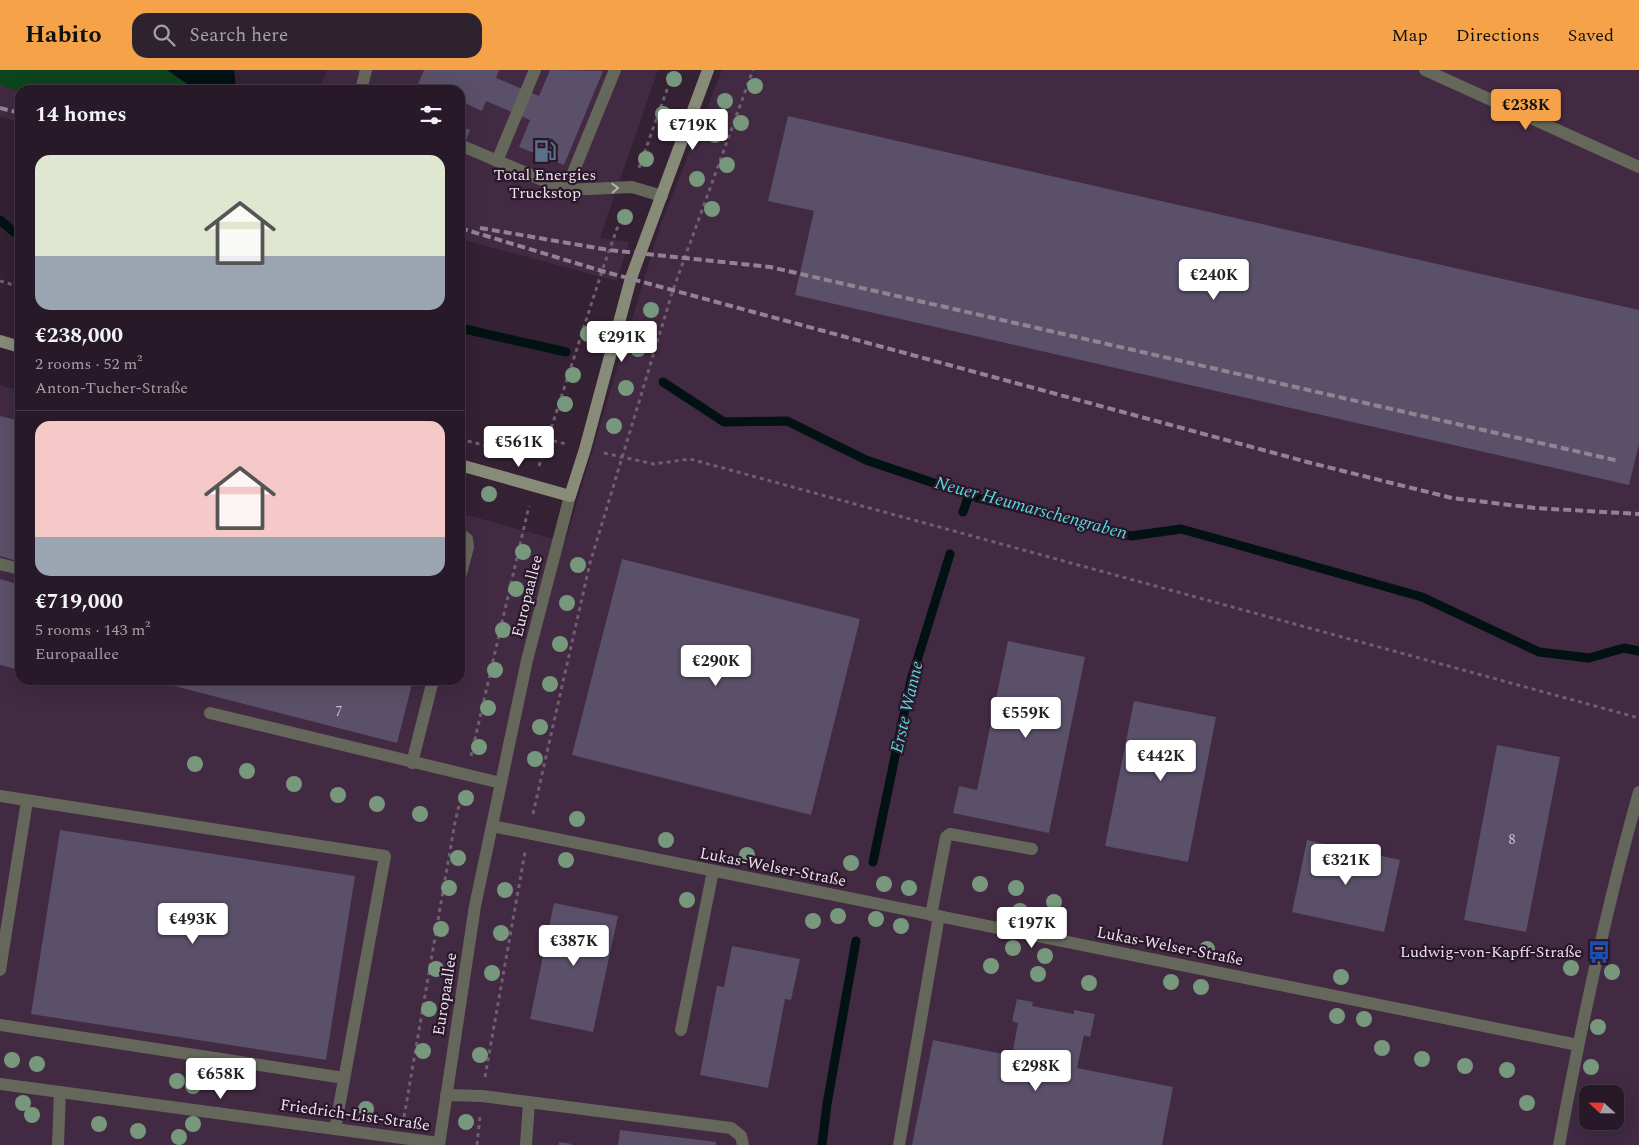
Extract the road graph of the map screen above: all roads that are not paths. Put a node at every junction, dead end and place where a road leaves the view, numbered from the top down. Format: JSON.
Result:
{"nodes":[{"id":1,"x":366,"y":70,"type":"edge"},
{"id":2,"x":535,"y":70,"type":"edge"},
{"id":3,"x":615,"y":70,"type":"edge"},
{"id":4,"x":708,"y":70,"type":"edge"},
{"id":5,"x":1425,"y":70,"type":"edge"},
{"id":6,"x":362,"y":85,"type":"edge"},
{"id":7,"x":465,"y":147,"type":"edge"},
{"id":8,"x":497,"y":161,"type":"junction"},
{"id":9,"x":1639,"y":167,"type":"edge"},
{"id":10,"x":566,"y":190,"type":"junction"},
{"id":11,"x":662,"y":196,"type":"junction"},
{"id":12,"x":0,"y":341,"type":"edge"},
{"id":13,"x":15,"y":345,"type":"edge"},
{"id":14,"x":465,"y":467,"type":"edge"},
{"id":15,"x":570,"y":496,"type":"junction"},
{"id":16,"x":465,"y":537,"type":"edge"},
{"id":17,"x":465,"y":558,"type":"edge"},
{"id":18,"x":0,"y":564,"type":"edge"},
{"id":19,"x":15,"y":568,"type":"edge"},
{"id":20,"x":431,"y":685,"type":"edge"},
{"id":21,"x":210,"y":713,"type":"dead end"},
{"id":22,"x":412,"y":763,"type":"junction"},
{"id":23,"x":501,"y":783,"type":"junction"},
{"id":24,"x":1639,"y":792,"type":"edge"},
{"id":25,"x":0,"y":796,"type":"edge"},
{"id":26,"x":27,"y":801,"type":"junction"},
{"id":27,"x":492,"y":826,"type":"junction"},
{"id":28,"x":1032,"y":849,"type":"dead end"},
{"id":29,"x":713,"y":871,"type":"junction"},
{"id":30,"x":935,"y":916,"type":"junction"},
{"id":31,"x":0,"y":970,"type":"edge"},
{"id":32,"x":0,"y":1026,"type":"edge"},
{"id":33,"x":681,"y":1030,"type":"dead end"},
{"id":34,"x":1578,"y":1045,"type":"junction"},
{"id":35,"x":344,"y":1078,"type":"junction"},
{"id":36,"x":0,"y":1084,"type":"edge"},
{"id":37,"x":60,"y":1092,"type":"junction"},
{"id":38,"x":446,"y":1095,"type":"junction"},
{"id":39,"x":529,"y":1102,"type":"junction"},
{"id":40,"x":335,"y":1129,"type":"junction"},
{"id":41,"x":439,"y":1144,"type":"edge"},
{"id":42,"x":58,"y":1145,"type":"edge"},
{"id":43,"x":526,"y":1145,"type":"edge"},
{"id":44,"x":743,"y":1145,"type":"edge"},
{"id":45,"x":898,"y":1145,"type":"edge"},
{"id":46,"x":1560,"y":1145,"type":"edge"}],
"edges":[{"from":1,"to":6,"type":"street"},
{"from":2,"to":8,"type":"street"},
{"from":3,"to":10,"type":"street"},
{"from":4,"to":11,"type":"street","name":"Europaallee"},
{"from":5,"to":9,"type":"street"},
{"from":7,"to":8,"type":"street"},
{"from":8,"to":10,"type":"street"},
{"from":10,"to":11,"type":"street","one_way":true},
{"from":11,"to":15,"type":"street","name":"Europaallee"},
{"from":12,"to":13,"type":"street"},
{"from":14,"to":15,"type":"street"},
{"from":15,"to":23,"type":"street","name":"Europaallee"},
{"from":16,"to":17,"type":"street"},
{"from":18,"to":19,"type":"street"},
{"from":20,"to":22,"type":"street"},
{"from":21,"to":22,"type":"street"},
{"from":22,"to":23,"type":"street"},
{"from":23,"to":27,"type":"street","name":"Europaallee"},
{"from":24,"to":34,"type":"street"},
{"from":25,"to":26,"type":"street"},
{"from":26,"to":31,"type":"street"},
{"from":26,"to":35,"type":"street"},
{"from":27,"to":29,"type":"street","name":"Lukas-Welser-Straße"},
{"from":27,"to":38,"type":"street","name":"Europaallee"},
{"from":28,"to":30,"type":"street"},
{"from":29,"to":30,"type":"street","name":"Lukas-Welser-Straße"},
{"from":29,"to":33,"type":"street"},
{"from":30,"to":34,"type":"street","name":"Lukas-Welser-Straße"},
{"from":30,"to":45,"type":"street"},
{"from":32,"to":35,"type":"street"},
{"from":34,"to":46,"type":"street"},
{"from":35,"to":40,"type":"street"},
{"from":36,"to":37,"type":"street","name":"Friedrich-List-Straße"},
{"from":37,"to":40,"type":"street","name":"Friedrich-List-Straße"},
{"from":37,"to":42,"type":"street"},
{"from":38,"to":39,"type":"street"},
{"from":38,"to":41,"type":"street","name":"Europaallee"},
{"from":39,"to":43,"type":"street"},
{"from":39,"to":44,"type":"street"},
{"from":40,"to":41,"type":"street","name":"Friedrich-List-Straße"}]}
